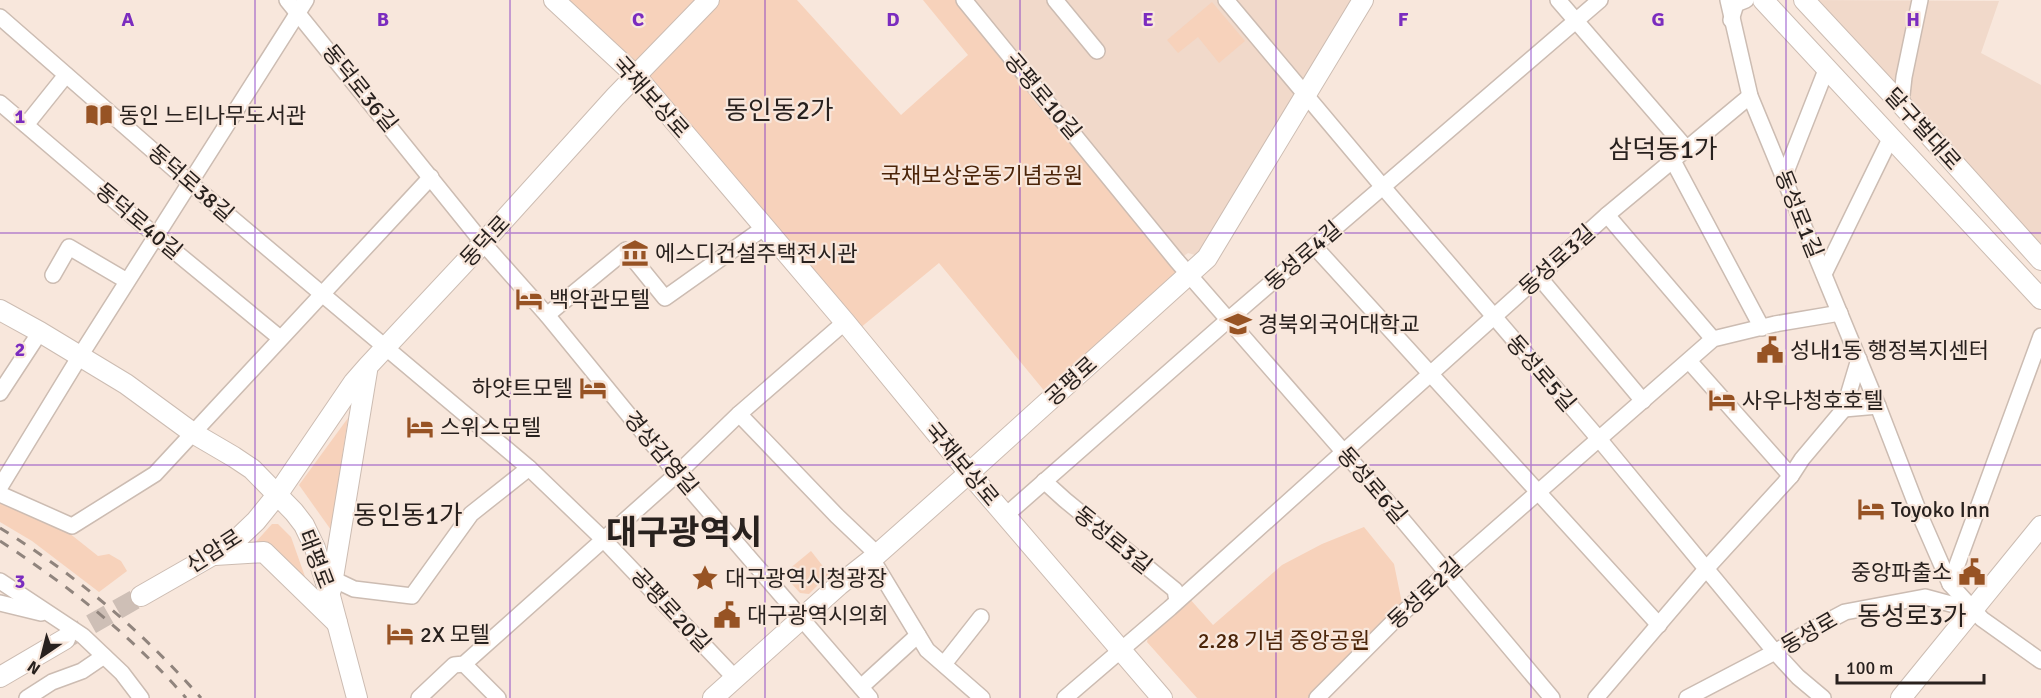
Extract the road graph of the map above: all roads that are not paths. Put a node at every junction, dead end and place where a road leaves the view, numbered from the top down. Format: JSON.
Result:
{"nodes":[{"id":1,"x":287,"y":0,"type":"edge"},
{"id":2,"x":554,"y":0,"type":"edge"},
{"id":3,"x":708,"y":0,"type":"edge"},
{"id":4,"x":964,"y":0,"type":"edge"},
{"id":5,"x":1055,"y":0,"type":"edge"},
{"id":6,"x":1226,"y":0,"type":"edge"},
{"id":7,"x":1558,"y":0,"type":"edge"},
{"id":8,"x":1600,"y":0,"type":"edge"},
{"id":9,"x":1728,"y":0,"type":"edge"},
{"id":10,"x":1758,"y":0,"type":"edge"},
{"id":11,"x":1804,"y":0,"type":"edge"},
{"id":12,"x":1920,"y":0,"type":"edge"},
{"id":13,"x":1359,"y":2,"type":"edge"},
{"id":14,"x":302,"y":6,"type":"edge"},
{"id":15,"x":0,"y":17,"type":"edge"},
{"id":16,"x":1731,"y":20,"type":"junction"},
{"id":17,"x":1576,"y":21,"type":"junction"},
{"id":18,"x":1097,"y":51,"type":"dead end"},
{"id":19,"x":1826,"y":70,"type":"junction"},
{"id":20,"x":66,"y":75,"type":"junction"},
{"id":21,"x":636,"y":76,"type":"junction"},
{"id":22,"x":1306,"y":95,"type":"junction"},
{"id":23,"x":1750,"y":96,"type":"junction"},
{"id":24,"x":0,"y":103,"type":"edge"},
{"id":25,"x":1901,"y":105,"type":"junction"},
{"id":26,"x":26,"y":125,"type":"junction"},
{"id":27,"x":1890,"y":139,"type":"junction"},
{"id":28,"x":1686,"y":148,"type":"junction"},
{"id":29,"x":1672,"y":159,"type":"junction"},
{"id":30,"x":431,"y":177,"type":"junction"},
{"id":31,"x":1784,"y":177,"type":"junction"},
{"id":32,"x":190,"y":183,"type":"junction"},
{"id":33,"x":1383,"y":188,"type":"junction"},
{"id":34,"x":1606,"y":215,"type":"junction"},
{"id":35,"x":765,"y":227,"type":"junction"},
{"id":36,"x":156,"y":237,"type":"junction"},
{"id":37,"x":483,"y":243,"type":"junction"},
{"id":38,"x":1314,"y":246,"type":"junction"},
{"id":39,"x":2041,"y":260,"type":"edge"},
{"id":40,"x":1824,"y":274,"type":"junction"},
{"id":41,"x":1191,"y":275,"type":"junction"},
{"id":42,"x":53,"y":276,"type":"dead end"},
{"id":43,"x":1539,"y":277,"type":"junction"},
{"id":44,"x":128,"y":281,"type":"junction"},
{"id":45,"x":321,"y":294,"type":"junction"},
{"id":46,"x":2041,"y":299,"type":"edge"},
{"id":47,"x":0,"y":310,"type":"edge"},
{"id":48,"x":1840,"y":313,"type":"junction"},
{"id":49,"x":547,"y":315,"type":"junction"},
{"id":50,"x":1494,"y":318,"type":"junction"},
{"id":51,"x":1228,"y":320,"type":"junction"},
{"id":52,"x":845,"y":322,"type":"junction"},
{"id":53,"x":1762,"y":328,"type":"junction"},
{"id":54,"x":40,"y":332,"type":"junction"},
{"id":55,"x":2041,"y":336,"type":"edge"},
{"id":56,"x":280,"y":338,"type":"junction"},
{"id":57,"x":1713,"y":339,"type":"junction"},
{"id":58,"x":384,"y":347,"type":"junction"},
{"id":59,"x":80,"y":357,"type":"junction"},
{"id":60,"x":1859,"y":359,"type":"junction"},
{"id":61,"x":1689,"y":361,"type":"junction"},
{"id":62,"x":368,"y":366,"type":"junction"},
{"id":63,"x":1431,"y":375,"type":"junction"},
{"id":64,"x":0,"y":393,"type":"edge"},
{"id":65,"x":1643,"y":401,"type":"junction"},
{"id":66,"x":1878,"y":405,"type":"junction"},
{"id":67,"x":1844,"y":409,"type":"junction"},
{"id":68,"x":740,"y":414,"type":"junction"},
{"id":69,"x":193,"y":433,"type":"junction"},
{"id":70,"x":1599,"y":440,"type":"junction"},
{"id":71,"x":1343,"y":451,"type":"junction"},
{"id":72,"x":529,"y":468,"type":"junction"},
{"id":73,"x":969,"y":473,"type":"junction"},
{"id":74,"x":677,"y":474,"type":"junction"},
{"id":75,"x":1791,"y":476,"type":"junction"},
{"id":76,"x":1044,"y":481,"type":"junction"},
{"id":77,"x":0,"y":487,"type":"edge"},
{"id":78,"x":1538,"y":493,"type":"junction"},
{"id":79,"x":0,"y":494,"type":"edge"},
{"id":80,"x":277,"y":495,"type":"junction"},
{"id":81,"x":1005,"y":516,"type":"junction"},
{"id":82,"x":2041,"y":526,"type":"edge"},
{"id":83,"x":603,"y":538,"type":"junction"},
{"id":84,"x":212,"y":555,"type":"junction"},
{"id":85,"x":874,"y":556,"type":"junction"},
{"id":86,"x":1706,"y":569,"type":"junction"},
{"id":87,"x":1447,"y":572,"type":"junction"},
{"id":88,"x":0,"y":581,"type":"edge"},
{"id":89,"x":1950,"y":584,"type":"junction"},
{"id":90,"x":332,"y":587,"type":"junction"},
{"id":91,"x":141,"y":596,"type":"tunnel mouth"},
{"id":92,"x":1177,"y":601,"type":"junction"},
{"id":93,"x":0,"y":603,"type":"edge"},
{"id":94,"x":1973,"y":610,"type":"junction"},
{"id":95,"x":52,"y":615,"type":"junction"},
{"id":96,"x":981,"y":617,"type":"dead end"},
{"id":97,"x":802,"y":618,"type":"junction"},
{"id":98,"x":338,"y":624,"type":"junction"},
{"id":99,"x":1659,"y":625,"type":"junction"},
{"id":100,"x":918,"y":635,"type":"junction"},
{"id":101,"x":64,"y":639,"type":"tunnel mouth"},
{"id":102,"x":1121,"y":649,"type":"junction"},
{"id":103,"x":1775,"y":652,"type":"junction"},
{"id":104,"x":104,"y":656,"type":"junction"},
{"id":105,"x":2041,"y":661,"type":"edge"},
{"id":106,"x":464,"y":664,"type":"junction"},
{"id":107,"x":944,"y":664,"type":"junction"},
{"id":108,"x":0,"y":677,"type":"edge"},
{"id":109,"x":735,"y":678,"type":"junction"},
{"id":110,"x":862,"y":693,"type":"edge"},
{"id":111,"x":27,"y":698,"type":"edge"},
{"id":112,"x":141,"y":698,"type":"edge"},
{"id":113,"x":357,"y":698,"type":"edge"},
{"id":114,"x":419,"y":698,"type":"edge"},
{"id":115,"x":498,"y":698,"type":"edge"},
{"id":116,"x":713,"y":698,"type":"edge"},
{"id":117,"x":982,"y":698,"type":"edge"},
{"id":118,"x":1065,"y":698,"type":"edge"},
{"id":119,"x":1162,"y":698,"type":"edge"},
{"id":120,"x":1317,"y":698,"type":"edge"},
{"id":121,"x":1552,"y":698,"type":"edge"},
{"id":122,"x":1596,"y":698,"type":"edge"},
{"id":123,"x":1688,"y":698,"type":"edge"},
{"id":124,"x":1823,"y":698,"type":"edge"},
{"id":125,"x":1901,"y":698,"type":"edge"}],
"edges":[{"from":1,"to":14,"type":"street","name":"동덕로36길"},
{"from":2,"to":21,"type":"main road","name":"국채보상로"},
{"from":3,"to":21,"type":"main road","name":"동덕로"},
{"from":4,"to":41,"type":"street","name":"공평로10길"},
{"from":5,"to":18,"type":"street"},
{"from":6,"to":22,"type":"street","name":"동성로5길"},
{"from":7,"to":17,"type":"street"},
{"from":8,"to":17,"type":"street","name":"동성로4길"},
{"from":9,"to":16,"type":"street","name":"동성로1길"},
{"from":10,"to":16,"type":"street"},
{"from":10,"to":19,"type":"main road","name":"달구벌대로"},
{"from":11,"to":25,"type":"main road","name":"달구벌대로"},
{"from":12,"to":25,"type":"street"},
{"from":13,"to":22,"type":"main road","name":"공평로"},
{"from":14,"to":30,"type":"street","name":"동덕로36길"},
{"from":14,"to":32,"type":"street"},
{"from":15,"to":20,"type":"street","name":"동덕로38길"},
{"from":16,"to":23,"type":"street","name":"동성로1길"},
{"from":17,"to":28,"type":"street"},
{"from":17,"to":33,"type":"street","name":"동성로4길"},
{"from":19,"to":27,"type":"main road","name":"달구벌대로"},
{"from":19,"to":31,"type":"street"},
{"from":20,"to":26,"type":"street"},
{"from":20,"to":32,"type":"street","name":"동덕로38길"},
{"from":21,"to":35,"type":"main road","name":"국채보상로"},
{"from":21,"to":37,"type":"main road","name":"동덕로"},
{"from":22,"to":33,"type":"street","name":"동성로5길"},
{"from":22,"to":41,"type":"main road","name":"공평로"},
{"from":23,"to":28,"type":"street","name":"동성로3길"},
{"from":23,"to":31,"type":"street","name":"동성로1길"},
{"from":24,"to":26,"type":"street","name":"동덕로40길"},
{"from":25,"to":39,"type":"main road","name":"달구벌대로"},
{"from":26,"to":36,"type":"street","name":"동덕로40길"},
{"from":27,"to":40,"type":"street","name":"달구벌대로"},
{"from":27,"to":46,"type":"main road","name":"달구벌대로"},
{"from":28,"to":29,"type":"street","name":"동성로3길"},
{"from":29,"to":34,"type":"street","name":"동성로3길"},
{"from":29,"to":53,"type":"street"},
{"from":30,"to":37,"type":"street","name":"동덕로36길"},
{"from":30,"to":45,"type":"street"},
{"from":31,"to":40,"type":"street","name":"동성로1길"},
{"from":32,"to":36,"type":"street"},
{"from":32,"to":45,"type":"street","name":"동덕로38길"},
{"from":33,"to":38,"type":"street","name":"동성로4길"},
{"from":33,"to":50,"type":"street","name":"동성로5길"},
{"from":34,"to":43,"type":"street","name":"동성로3길"},
{"from":34,"to":57,"type":"street"},
{"from":35,"to":49,"type":"street"},
{"from":35,"to":52,"type":"main road","name":"국채보상로"},
{"from":36,"to":44,"type":"street"},
{"from":36,"to":56,"type":"street","name":"동덕로40길"},
{"from":37,"to":49,"type":"street","name":"경상감영길"},
{"from":37,"to":58,"type":"main road","name":"동덕로"},
{"from":38,"to":51,"type":"street","name":"동성로4길"},
{"from":38,"to":63,"type":"street"},
{"from":40,"to":48,"type":"street","name":"동성로1길"},
{"from":41,"to":51,"type":"street","name":"동성로6길"},
{"from":41,"to":73,"type":"main road","name":"공평로"},
{"from":42,"to":44,"type":"street"},
{"from":43,"to":50,"type":"street","name":"동성로3길"},
{"from":43,"to":65,"type":"street"},
{"from":44,"to":59,"type":"street"},
{"from":45,"to":56,"type":"street"},
{"from":45,"to":58,"type":"street","name":"동덕로38길"},
{"from":47,"to":54,"type":"main road","name":"태평로"},
{"from":48,"to":53,"type":"street","name":"동성로2길"},
{"from":48,"to":60,"type":"street","name":"동성로1길"},
{"from":49,"to":74,"type":"street","name":"경상감영길"},
{"from":50,"to":63,"type":"street","name":"동성로3길"},
{"from":50,"to":70,"type":"street","name":"동성로5길"},
{"from":51,"to":71,"type":"street","name":"동성로6길"},
{"from":51,"to":76,"type":"street","name":"동성로4길"},
{"from":52,"to":68,"type":"street"},
{"from":52,"to":73,"type":"main road","name":"국채보상로"},
{"from":53,"to":57,"type":"street","name":"동성로2길"},
{"from":54,"to":59,"type":"main road","name":"태평로"},
{"from":54,"to":64,"type":"street"},
{"from":55,"to":89,"type":"street"},
{"from":56,"to":69,"type":"street"},
{"from":57,"to":61,"type":"street","name":"동성로2길"},
{"from":58,"to":62,"type":"main road","name":"동덕로"},
{"from":58,"to":72,"type":"street","name":"공평로20길"},
{"from":59,"to":69,"type":"main road","name":"태평로"},
{"from":59,"to":77,"type":"street"},
{"from":60,"to":66,"type":"street","name":"동성로1길"},
{"from":60,"to":67,"type":"street"},
{"from":61,"to":65,"type":"street","name":"동성로2길"},
{"from":61,"to":75,"type":"street"},
{"from":62,"to":80,"type":"main road","name":"동덕로"},
{"from":62,"to":90,"type":"main road"},
{"from":63,"to":71,"type":"street","name":"동성로3길"},
{"from":63,"to":78,"type":"street"},
{"from":65,"to":70,"type":"street","name":"동성로2길"},
{"from":66,"to":67,"type":"street"},
{"from":66,"to":89,"type":"street","name":"동성로1길"},
{"from":67,"to":75,"type":"street"},
{"from":68,"to":74,"type":"street"},
{"from":68,"to":85,"type":"street"},
{"from":69,"to":79,"type":"street"},
{"from":69,"to":80,"type":"main road","name":"태평로"},
{"from":70,"to":78,"type":"street","name":"동성로2길"},
{"from":70,"to":86,"type":"street","name":"동성로5길"},
{"from":71,"to":87,"type":"street","name":"동성로6길"},
{"from":71,"to":92,"type":"street","name":"동성로3길"},
{"from":72,"to":83,"type":"street","name":"공평로20길"},
{"from":72,"to":90,"type":"street"},
{"from":73,"to":81,"type":"main road","name":"국채보상로"},
{"from":73,"to":85,"type":"main road","name":"공평로"},
{"from":74,"to":83,"type":"street"},
{"from":74,"to":97,"type":"street","name":"경상감영길"},
{"from":75,"to":86,"type":"street"},
{"from":76,"to":81,"type":"street","name":"동성로4길"},
{"from":76,"to":92,"type":"street","name":"동성로3길"},
{"from":78,"to":87,"type":"street","name":"동성로2길"},
{"from":78,"to":99,"type":"street"},
{"from":80,"to":84,"type":"main road","name":"신암로"},
{"from":80,"to":90,"type":"main road","name":"태평로"},
{"from":81,"to":102,"type":"main road","name":"국채보상로"},
{"from":82,"to":94,"type":"main road"},
{"from":83,"to":106,"type":"street"},
{"from":83,"to":109,"type":"street","name":"공평로20길"},
{"from":84,"to":91,"type":"main road","name":"신암로"},
{"from":84,"to":98,"type":"main road"},
{"from":85,"to":97,"type":"main road","name":"공평로"},
{"from":85,"to":100,"type":"street"},
{"from":86,"to":99,"type":"street"},
{"from":86,"to":103,"type":"street","name":"동성로5길"},
{"from":87,"to":120,"type":"street","name":"동성로2길"},
{"from":87,"to":121,"type":"street","name":"동성로6길"},
{"from":88,"to":95,"type":"street"},
{"from":89,"to":94,"type":"street","name":"동성로1길"},
{"from":90,"to":98,"type":"main road","name":"태평로"},
{"from":92,"to":102,"type":"street","name":"동성로3길"},
{"from":93,"to":95,"type":"street"},
{"from":94,"to":103,"type":"street","name":"동성로"},
{"from":94,"to":105,"type":"street"},
{"from":94,"to":125,"type":"main road"},
{"from":95,"to":104,"type":"street"},
{"from":96,"to":107,"type":"street"},
{"from":97,"to":109,"type":"main road","name":"공평로"},
{"from":97,"to":110,"type":"street","name":"경상감영길"},
{"from":98,"to":113,"type":"main road","name":"태평로"},
{"from":99,"to":122,"type":"street"},
{"from":100,"to":107,"type":"street"},
{"from":100,"to":110,"type":"street"},
{"from":101,"to":108,"type":"main road"},
{"from":102,"to":118,"type":"street","name":"동성로3길"},
{"from":102,"to":119,"type":"main road","name":"국채보상로"},
{"from":103,"to":123,"type":"street","name":"동성로"},
{"from":103,"to":124,"type":"street","name":"동성로5길"},
{"from":104,"to":111,"type":"street"},
{"from":104,"to":112,"type":"street"},
{"from":106,"to":114,"type":"street"},
{"from":106,"to":115,"type":"street"},
{"from":107,"to":117,"type":"street"},
{"from":109,"to":116,"type":"main road","name":"공평로"}]}
